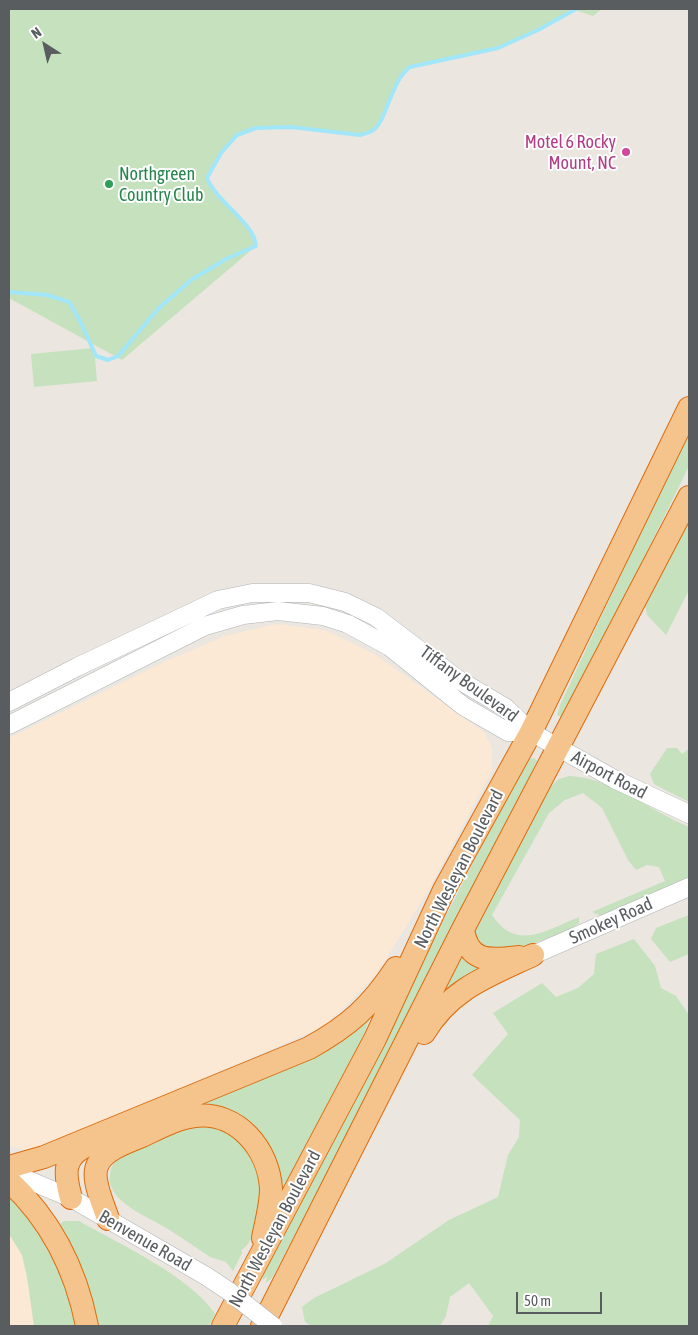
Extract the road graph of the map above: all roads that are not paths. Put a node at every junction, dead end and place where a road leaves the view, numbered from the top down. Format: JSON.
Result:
{"nodes":[{"id":1,"x":689,"y":410,"type":"edge"},
{"id":2,"x":689,"y":497,"type":"edge"},
{"id":3,"x":9,"y":702,"type":"edge"},
{"id":4,"x":9,"y":725,"type":"edge"},
{"id":5,"x":531,"y":732,"type":"junction"},
{"id":6,"x":558,"y":748,"type":"junction"},
{"id":7,"x":689,"y":814,"type":"edge"},
{"id":8,"x":689,"y":887,"type":"edge"},
{"id":9,"x":437,"y":907,"type":"junction"},
{"id":10,"x":463,"y":929,"type":"junction"},
{"id":11,"x":532,"y":956,"type":"junction"},
{"id":12,"x":141,"y":1117,"type":"junction"},
{"id":13,"x":361,"y":1131,"type":"junction"},
{"id":14,"x":9,"y":1167,"type":"edge"},
{"id":15,"x":9,"y":1172,"type":"edge"},
{"id":16,"x":9,"y":1181,"type":"edge"},
{"id":17,"x":71,"y":1198,"type":"junction"},
{"id":18,"x":108,"y":1219,"type":"junction"},
{"id":19,"x":259,"y":1259,"type":"junction"},
{"id":20,"x":87,"y":1326,"type":"edge"},
{"id":21,"x":223,"y":1326,"type":"edge"},
{"id":22,"x":262,"y":1326,"type":"edge"},
{"id":23,"x":273,"y":1326,"type":"edge"}],
"edges":[{"from":1,"to":5,"type":"highway","name":"North Wesleyan Boulevard"},
{"from":2,"to":6,"type":"highway","name":"North Wesleyan Boulevard"},
{"from":3,"to":5,"type":"street","name":"Tiffany Boulevard"},
{"from":4,"to":5,"type":"street","name":"Tiffany Boulevard"},
{"from":5,"to":6,"type":"street","name":"Airport Road"},
{"from":5,"to":9,"type":"highway","name":"North Wesleyan Boulevard"},
{"from":6,"to":7,"type":"street","name":"Airport Road"},
{"from":6,"to":10,"type":"highway","name":"North Wesleyan Boulevard"},
{"from":8,"to":11,"type":"street","name":"Smokey Road"},
{"from":9,"to":12,"type":"highway"},
{"from":9,"to":19,"type":"highway","name":"North Wesleyan Boulevard"},
{"from":10,"to":11,"type":"highway"},
{"from":10,"to":13,"type":"highway","name":"North Wesleyan Boulevard"},
{"from":11,"to":13,"type":"highway"},
{"from":12,"to":14,"type":"highway"},
{"from":12,"to":17,"type":"highway"},
{"from":13,"to":22,"type":"highway","name":"North Wesleyan Boulevard"},
{"from":15,"to":17,"type":"street","name":"Benvenue Road"},
{"from":16,"to":20,"type":"highway"},
{"from":17,"to":18,"type":"street","name":"Benvenue Road"},
{"from":18,"to":19,"type":"highway"},
{"from":18,"to":23,"type":"street","name":"Benvenue Road","bridge":true},
{"from":19,"to":21,"type":"highway","name":"North Wesleyan Boulevard"}]}
